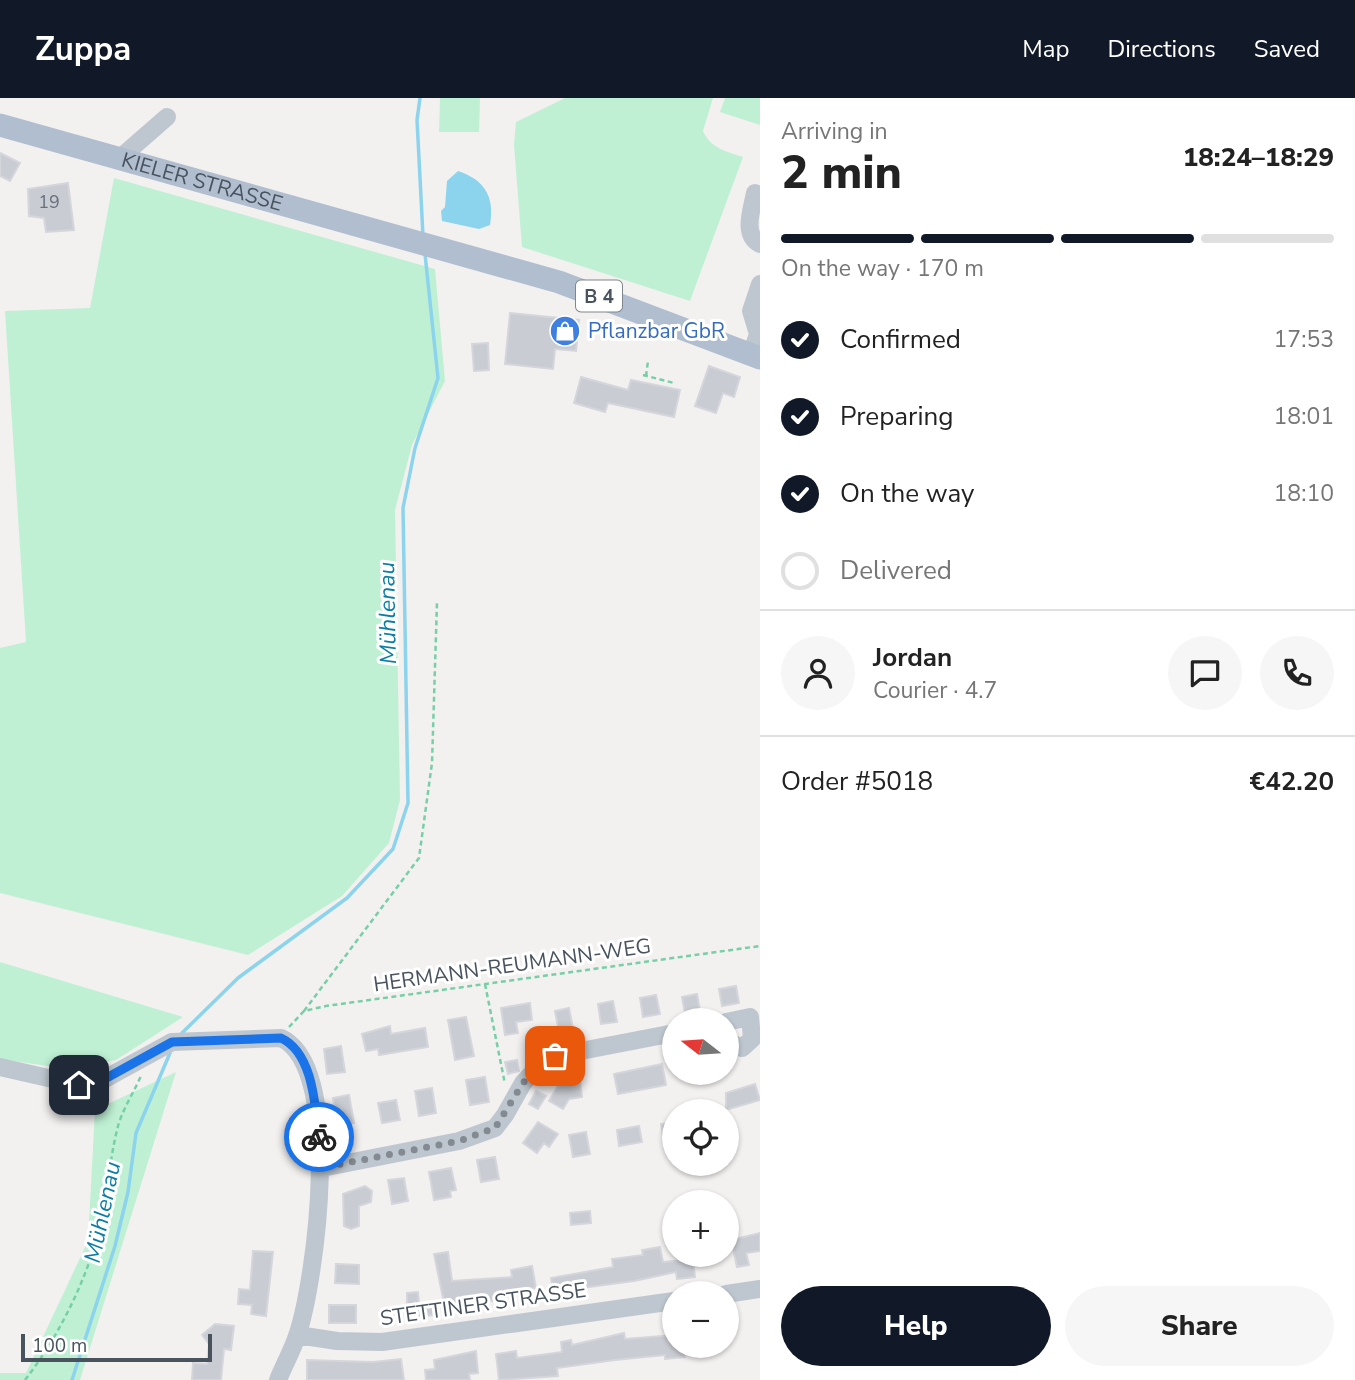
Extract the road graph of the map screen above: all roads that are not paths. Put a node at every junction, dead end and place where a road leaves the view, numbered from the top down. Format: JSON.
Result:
{"nodes":[{"id":1,"x":167,"y":117,"type":"dead end"},
{"id":2,"x":0,"y":125,"type":"edge"},
{"id":3,"x":120,"y":158,"type":"junction"},
{"id":4,"x":755,"y":193,"type":"dead end"},
{"id":5,"x":760,"y":244,"type":"edge"},
{"id":6,"x":760,"y":284,"type":"edge"},
{"id":7,"x":755,"y":357,"type":"edge"},
{"id":8,"x":739,"y":1019,"type":"edge"},
{"id":9,"x":662,"y":1035,"type":"edge"},
{"id":10,"x":739,"y":1047,"type":"edge"},
{"id":11,"x":0,"y":1068,"type":"edge"},
{"id":12,"x":321,"y":1168,"type":"junction"},
{"id":13,"x":760,"y":1289,"type":"edge"},
{"id":14,"x":739,"y":1292,"type":"edge"},
{"id":15,"x":662,"y":1303,"type":"edge"},
{"id":16,"x":298,"y":1335,"type":"junction"},
{"id":17,"x":278,"y":1380,"type":"edge"}],
"edges":[{"from":1,"to":3,"type":"street"},
{"from":2,"to":3,"type":"main road","name":"KIELER STRASSE","number":"B 4"},
{"from":3,"to":7,"type":"main road","name":"KIELER STRASSE","number":"B 4"},
{"from":4,"to":5,"type":"street"},
{"from":6,"to":7,"type":"street"},
{"from":8,"to":10,"type":"street"},
{"from":9,"to":12,"type":"street"},
{"from":11,"to":12,"type":"street"},
{"from":12,"to":16,"type":"street"},
{"from":13,"to":14,"type":"street"},
{"from":15,"to":16,"type":"street","name":"STETTINER STRASSE"},
{"from":16,"to":17,"type":"street"}]}
